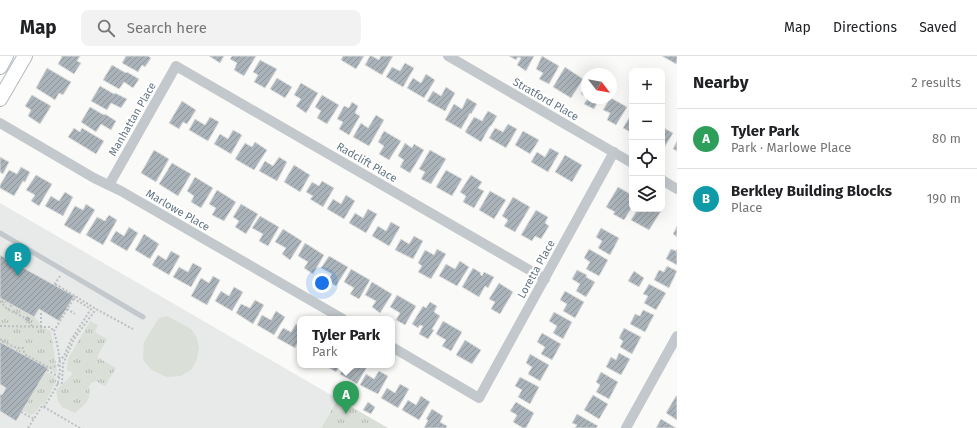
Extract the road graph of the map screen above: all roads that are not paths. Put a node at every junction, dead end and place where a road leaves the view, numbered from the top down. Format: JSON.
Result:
{"nodes":[{"id":1,"x":6,"y":56,"type":"edge"},
{"id":2,"x":25,"y":56,"type":"edge"},
{"id":3,"x":448,"y":56,"type":"edge"},
{"id":4,"x":176,"y":66,"type":"joint"},
{"id":5,"x":0,"y":67,"type":"edge"},
{"id":6,"x":0,"y":99,"type":"edge"},
{"id":7,"x":0,"y":123,"type":"edge"},
{"id":8,"x":614,"y":152,"type":"junction"},
{"id":9,"x":629,"y":161,"type":"edge"},
{"id":10,"x":665,"y":182,"type":"edge"},
{"id":11,"x":109,"y":185,"type":"junction"},
{"id":12,"x":677,"y":189,"type":"edge"},
{"id":13,"x":0,"y":233,"type":"edge"},
{"id":14,"x":545,"y":279,"type":"junction"},
{"id":15,"x":338,"y":316,"type":"edge"},
{"id":16,"x":143,"y":317,"type":"dead end"},
{"id":17,"x":677,"y":336,"type":"edge"},
{"id":18,"x":395,"y":349,"type":"edge"},
{"id":19,"x":626,"y":428,"type":"edge"}],
"edges":[{"from":1,"to":5,"type":"street"},
{"from":2,"to":6,"type":"street"},
{"from":3,"to":8,"type":"street","name":"Stratford Place"},
{"from":4,"to":11,"type":"street","name":"Manhattan Place"},
{"from":4,"to":14,"type":"street","name":"Radclift Place"},
{"from":7,"to":11,"type":"street","name":"Marlowe Place"},
{"from":8,"to":9,"type":"street","name":"Stratford Place"},
{"from":8,"to":14,"type":"street","name":"Loretta Place"},
{"from":10,"to":12,"type":"street"},
{"from":11,"to":15,"type":"street","name":"Marlowe Place"},
{"from":13,"to":16,"type":"lane"},
{"from":14,"to":18,"type":"street","name":"Loretta Place"},
{"from":17,"to":19,"type":"street"}]}
